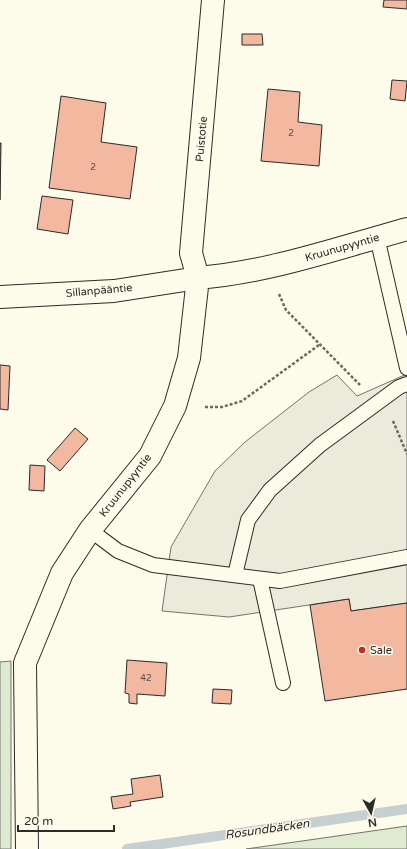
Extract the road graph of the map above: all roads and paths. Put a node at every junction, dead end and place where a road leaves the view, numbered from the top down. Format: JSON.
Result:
{"nodes":[{"id":1,"x":213,"y":0,"type":"edge"},
{"id":2,"x":407,"y":229,"type":"edge"},
{"id":3,"x":377,"y":237,"type":"junction"},
{"id":4,"x":268,"y":268,"type":"junction"},
{"id":5,"x":198,"y":278,"type":"junction"},
{"id":6,"x":0,"y":297,"type":"edge"},
{"id":7,"x":319,"y":345,"type":"junction"},
{"id":8,"x":407,"y":368,"type":"edge"},
{"id":9,"x":407,"y":384,"type":"edge"},
{"id":10,"x":378,"y":402,"type":"junction"},
{"id":11,"x":175,"y":406,"type":"junction"},
{"id":12,"x":407,"y":454,"type":"edge"},
{"id":13,"x":90,"y":530,"type":"junction"},
{"id":14,"x":407,"y":557,"type":"edge"},
{"id":15,"x":235,"y":575,"type":"junction"},
{"id":16,"x":260,"y":579,"type":"junction"},
{"id":17,"x":283,"y":683,"type":"dead end"},
{"id":18,"x":27,"y":849,"type":"edge"}],
"edges":[{"from":1,"to":5,"type":"street","name":"Puistotie"},
{"from":2,"to":3,"type":"street","name":"Kruunupyyntie"},
{"from":3,"to":4,"type":"street","name":"Kruunupyyntie"},
{"from":3,"to":8,"type":"lane"},
{"from":4,"to":5,"type":"street","name":"Kruunupyyntie"},
{"from":4,"to":7,"type":"path"},
{"from":5,"to":6,"type":"street","name":"Sillanpääntie"},
{"from":5,"to":11,"type":"street","name":"Kruunupyyntie"},
{"from":7,"to":10,"type":"path"},
{"from":7,"to":11,"type":"path"},
{"from":9,"to":10,"type":"lane"},
{"from":10,"to":12,"type":"path"},
{"from":10,"to":15,"type":"lane"},
{"from":11,"to":13,"type":"street","name":"Kruunupyyntie"},
{"from":13,"to":15,"type":"lane"},
{"from":13,"to":18,"type":"street","name":"Kruunupyyntie"},
{"from":14,"to":16,"type":"lane"},
{"from":15,"to":16,"type":"lane"},
{"from":16,"to":17,"type":"lane"}]}
